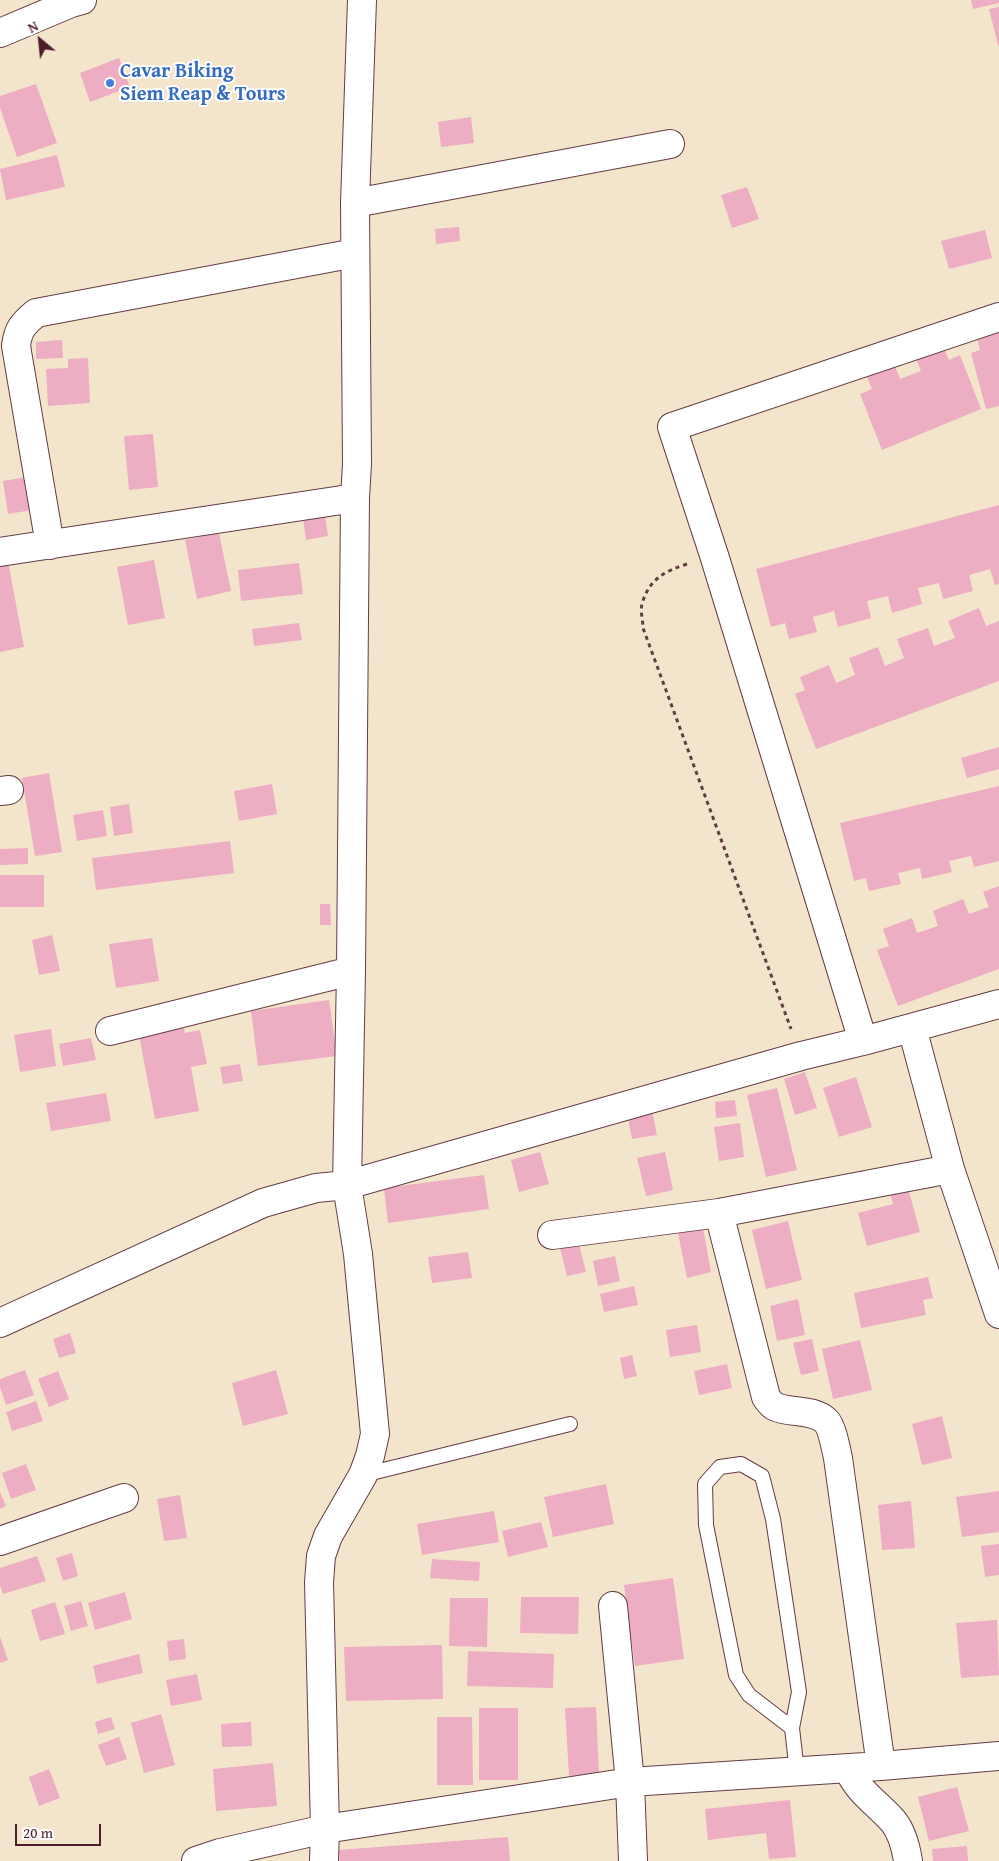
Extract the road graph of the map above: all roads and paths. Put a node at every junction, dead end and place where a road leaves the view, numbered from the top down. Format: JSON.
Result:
{"nodes":[{"id":1,"x":82,"y":0,"type":"edge"},
{"id":2,"x":362,"y":0,"type":"edge"},
{"id":3,"x":0,"y":33,"type":"edge"},
{"id":4,"x":670,"y":144,"type":"dead end"},
{"id":5,"x":354,"y":203,"type":"junction"},
{"id":6,"x":355,"y":253,"type":"junction"},
{"id":7,"x":999,"y":317,"type":"edge"},
{"id":8,"x":355,"y":498,"type":"junction"},
{"id":9,"x":50,"y":545,"type":"junction"},
{"id":10,"x":0,"y":552,"type":"edge"},
{"id":11,"x":714,"y":555,"type":"junction"},
{"id":12,"x":351,"y":971,"type":"junction"},
{"id":13,"x":999,"y":1004,"type":"edge"},
{"id":14,"x":912,"y":1028,"type":"junction"},
{"id":15,"x":110,"y":1031,"type":"dead end"},
{"id":16,"x":864,"y":1041,"type":"junction"},
{"id":17,"x":801,"y":1056,"type":"junction"},
{"id":18,"x":950,"y":1169,"type":"junction"},
{"id":19,"x":346,"y":1185,"type":"junction"},
{"id":20,"x":719,"y":1213,"type":"junction"},
{"id":21,"x":552,"y":1234,"type":"dead end"},
{"id":22,"x":999,"y":1314,"type":"edge"},
{"id":23,"x":0,"y":1323,"type":"edge"},
{"id":24,"x":570,"y":1424,"type":"dead end"},
{"id":25,"x":363,"y":1475,"type":"junction"},
{"id":26,"x":124,"y":1498,"type":"dead end"},
{"id":27,"x":0,"y":1541,"type":"edge"},
{"id":28,"x":613,"y":1606,"type":"dead end"},
{"id":29,"x":792,"y":1728,"type":"junction"},
{"id":30,"x":999,"y":1756,"type":"edge"},
{"id":31,"x":881,"y":1766,"type":"junction"},
{"id":32,"x":848,"y":1768,"type":"junction"},
{"id":33,"x":798,"y":1772,"type":"junction"},
{"id":34,"x":630,"y":1782,"type":"junction"},
{"id":35,"x":325,"y":1829,"type":"junction"},
{"id":36,"x":196,"y":1861,"type":"edge"},
{"id":37,"x":324,"y":1861,"type":"edge"},
{"id":38,"x":632,"y":1861,"type":"edge"},
{"id":39,"x":908,"y":1861,"type":"edge"}],
"edges":[{"from":1,"to":3,"type":"street"},
{"from":2,"to":5,"type":"street"},
{"from":4,"to":5,"type":"street"},
{"from":5,"to":6,"type":"street"},
{"from":6,"to":8,"type":"street"},
{"from":6,"to":9,"type":"street"},
{"from":7,"to":11,"type":"street"},
{"from":8,"to":9,"type":"street"},
{"from":8,"to":12,"type":"street"},
{"from":9,"to":10,"type":"street"},
{"from":11,"to":16,"type":"street"},
{"from":11,"to":17,"type":"path"},
{"from":12,"to":15,"type":"street"},
{"from":12,"to":19,"type":"street"},
{"from":13,"to":14,"type":"street"},
{"from":14,"to":16,"type":"street"},
{"from":14,"to":18,"type":"street"},
{"from":16,"to":17,"type":"street"},
{"from":17,"to":19,"type":"street"},
{"from":18,"to":20,"type":"street"},
{"from":18,"to":22,"type":"street"},
{"from":19,"to":23,"type":"street"},
{"from":19,"to":25,"type":"street"},
{"from":20,"to":21,"type":"street"},
{"from":20,"to":31,"type":"street"},
{"from":24,"to":25,"type":"lane"},
{"from":25,"to":35,"type":"street"},
{"from":26,"to":27,"type":"street"},
{"from":28,"to":34,"type":"street"},
{"from":29,"to":29,"type":"lane"},
{"from":29,"to":33,"type":"lane"},
{"from":30,"to":31,"type":"street"},
{"from":31,"to":32,"type":"street"},
{"from":32,"to":33,"type":"street"},
{"from":32,"to":39,"type":"street"},
{"from":33,"to":34,"type":"street"},
{"from":34,"to":35,"type":"street"},
{"from":34,"to":38,"type":"street"},
{"from":35,"to":36,"type":"street"},
{"from":35,"to":37,"type":"street"}]}
